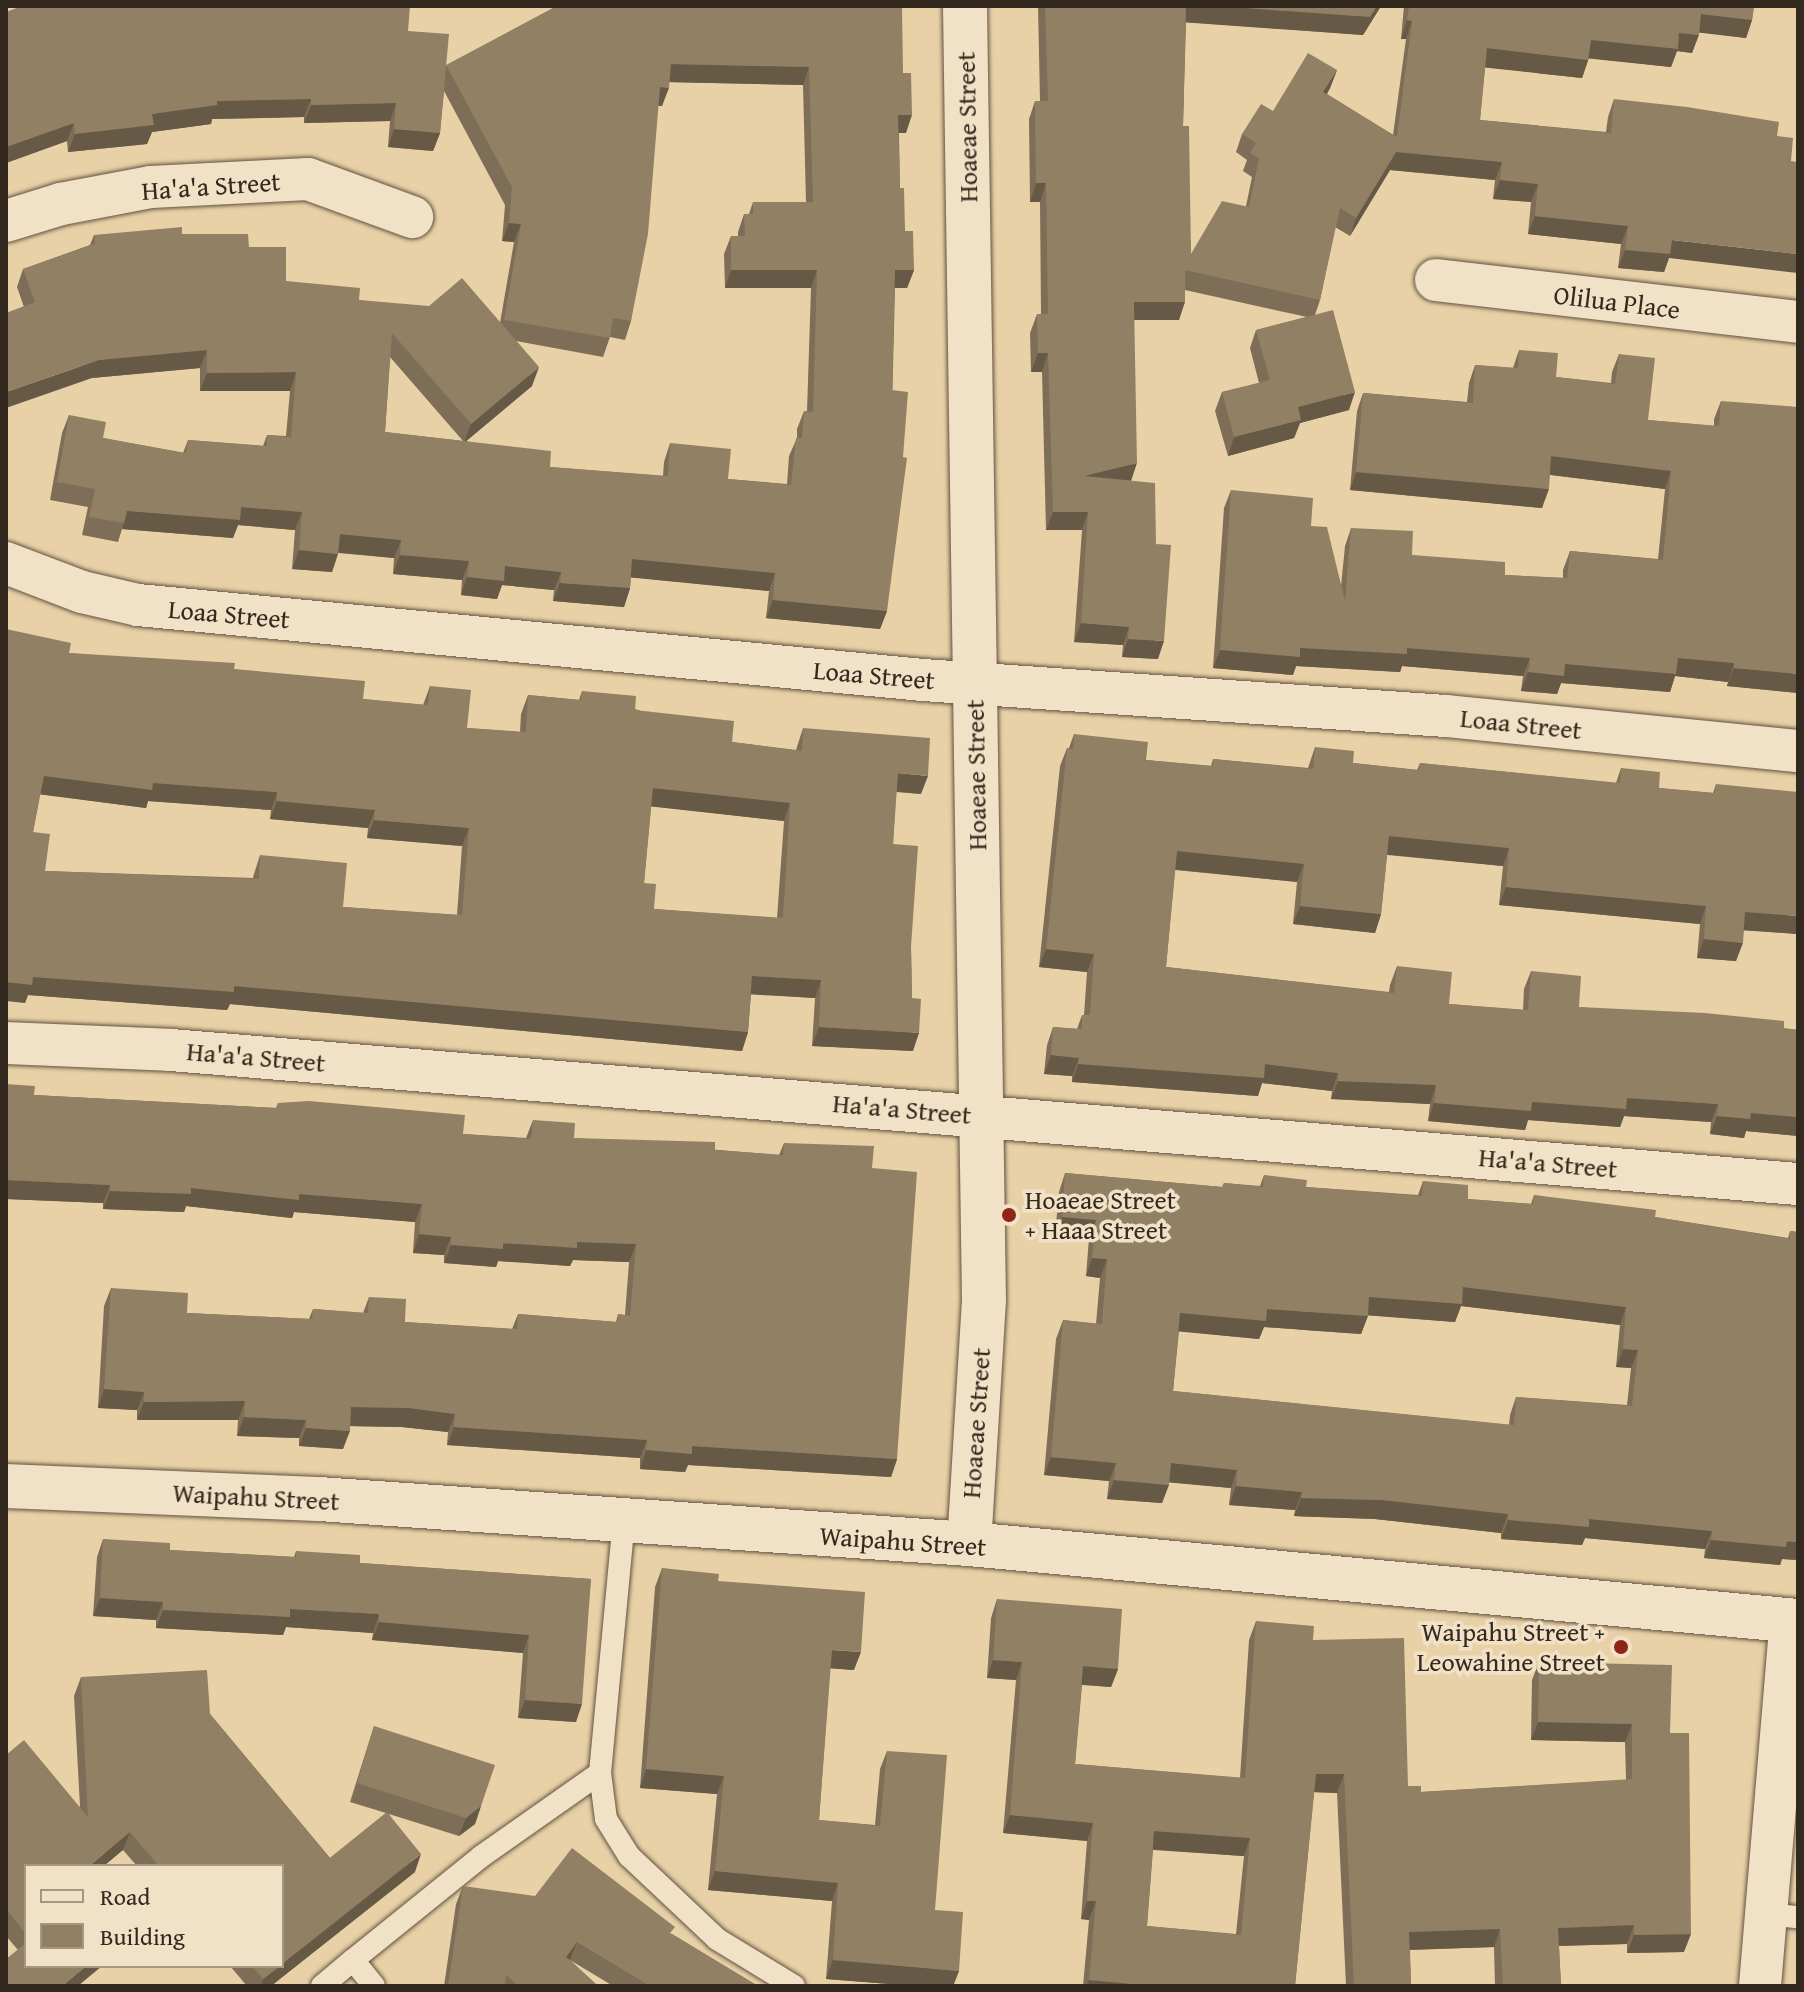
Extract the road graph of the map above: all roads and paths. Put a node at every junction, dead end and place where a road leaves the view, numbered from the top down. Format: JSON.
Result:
{"nodes":[{"id":1,"x":965,"y":6,"type":"edge"},
{"id":2,"x":412,"y":217,"type":"dead end"},
{"id":3,"x":6,"y":221,"type":"edge"},
{"id":4,"x":1436,"y":280,"type":"dead end"},
{"id":5,"x":1798,"y":322,"type":"edge"},
{"id":6,"x":6,"y":563,"type":"edge"},
{"id":7,"x":974,"y":685,"type":"junction"},
{"id":8,"x":1798,"y":751,"type":"edge"},
{"id":9,"x":6,"y":1043,"type":"edge"},
{"id":10,"x":980,"y":1115,"type":"junction"},
{"id":11,"x":1798,"y":1184,"type":"edge"},
{"id":12,"x":6,"y":1486,"type":"edge"},
{"id":13,"x":624,"y":1521,"type":"junction"},
{"id":14,"x":969,"y":1544,"type":"junction"},
{"id":15,"x":1795,"y":1621,"type":"edge"},
{"id":16,"x":600,"y":1773,"type":"junction"},
{"id":17,"x":1787,"y":1799,"type":"edge"},
{"id":18,"x":1782,"y":1916,"type":"edge"},
{"id":19,"x":353,"y":1960,"type":"junction"},
{"id":20,"x":322,"y":1986,"type":"edge"},
{"id":21,"x":374,"y":1986,"type":"edge"},
{"id":22,"x":794,"y":1986,"type":"edge"},
{"id":23,"x":1760,"y":1986,"type":"edge"}],
"edges":[{"from":1,"to":7,"type":"street","name":"Hoaeae Street"},
{"from":2,"to":3,"type":"street","name":"Ha'a'a Street"},
{"from":4,"to":5,"type":"street","name":"Olilua Place"},
{"from":6,"to":7,"type":"street","name":"Loaa Street"},
{"from":7,"to":8,"type":"street","name":"Loaa Street"},
{"from":7,"to":10,"type":"street","name":"Hoaeae Street"},
{"from":9,"to":10,"type":"street","name":"Ha'a'a Street"},
{"from":10,"to":11,"type":"street","name":"Ha'a'a Street"},
{"from":10,"to":14,"type":"street","name":"Hoaeae Street"},
{"from":12,"to":13,"type":"street","name":"Waipahu Street"},
{"from":13,"to":14,"type":"street","name":"Waipahu Street"},
{"from":13,"to":16,"type":"lane"},
{"from":14,"to":15,"type":"street","name":"Waipahu Street"},
{"from":15,"to":17,"type":"street"},
{"from":16,"to":19,"type":"lane"},
{"from":16,"to":22,"type":"lane"},
{"from":17,"to":18,"type":"street"},
{"from":18,"to":23,"type":"street"},
{"from":19,"to":20,"type":"lane"},
{"from":19,"to":21,"type":"lane"}]}
